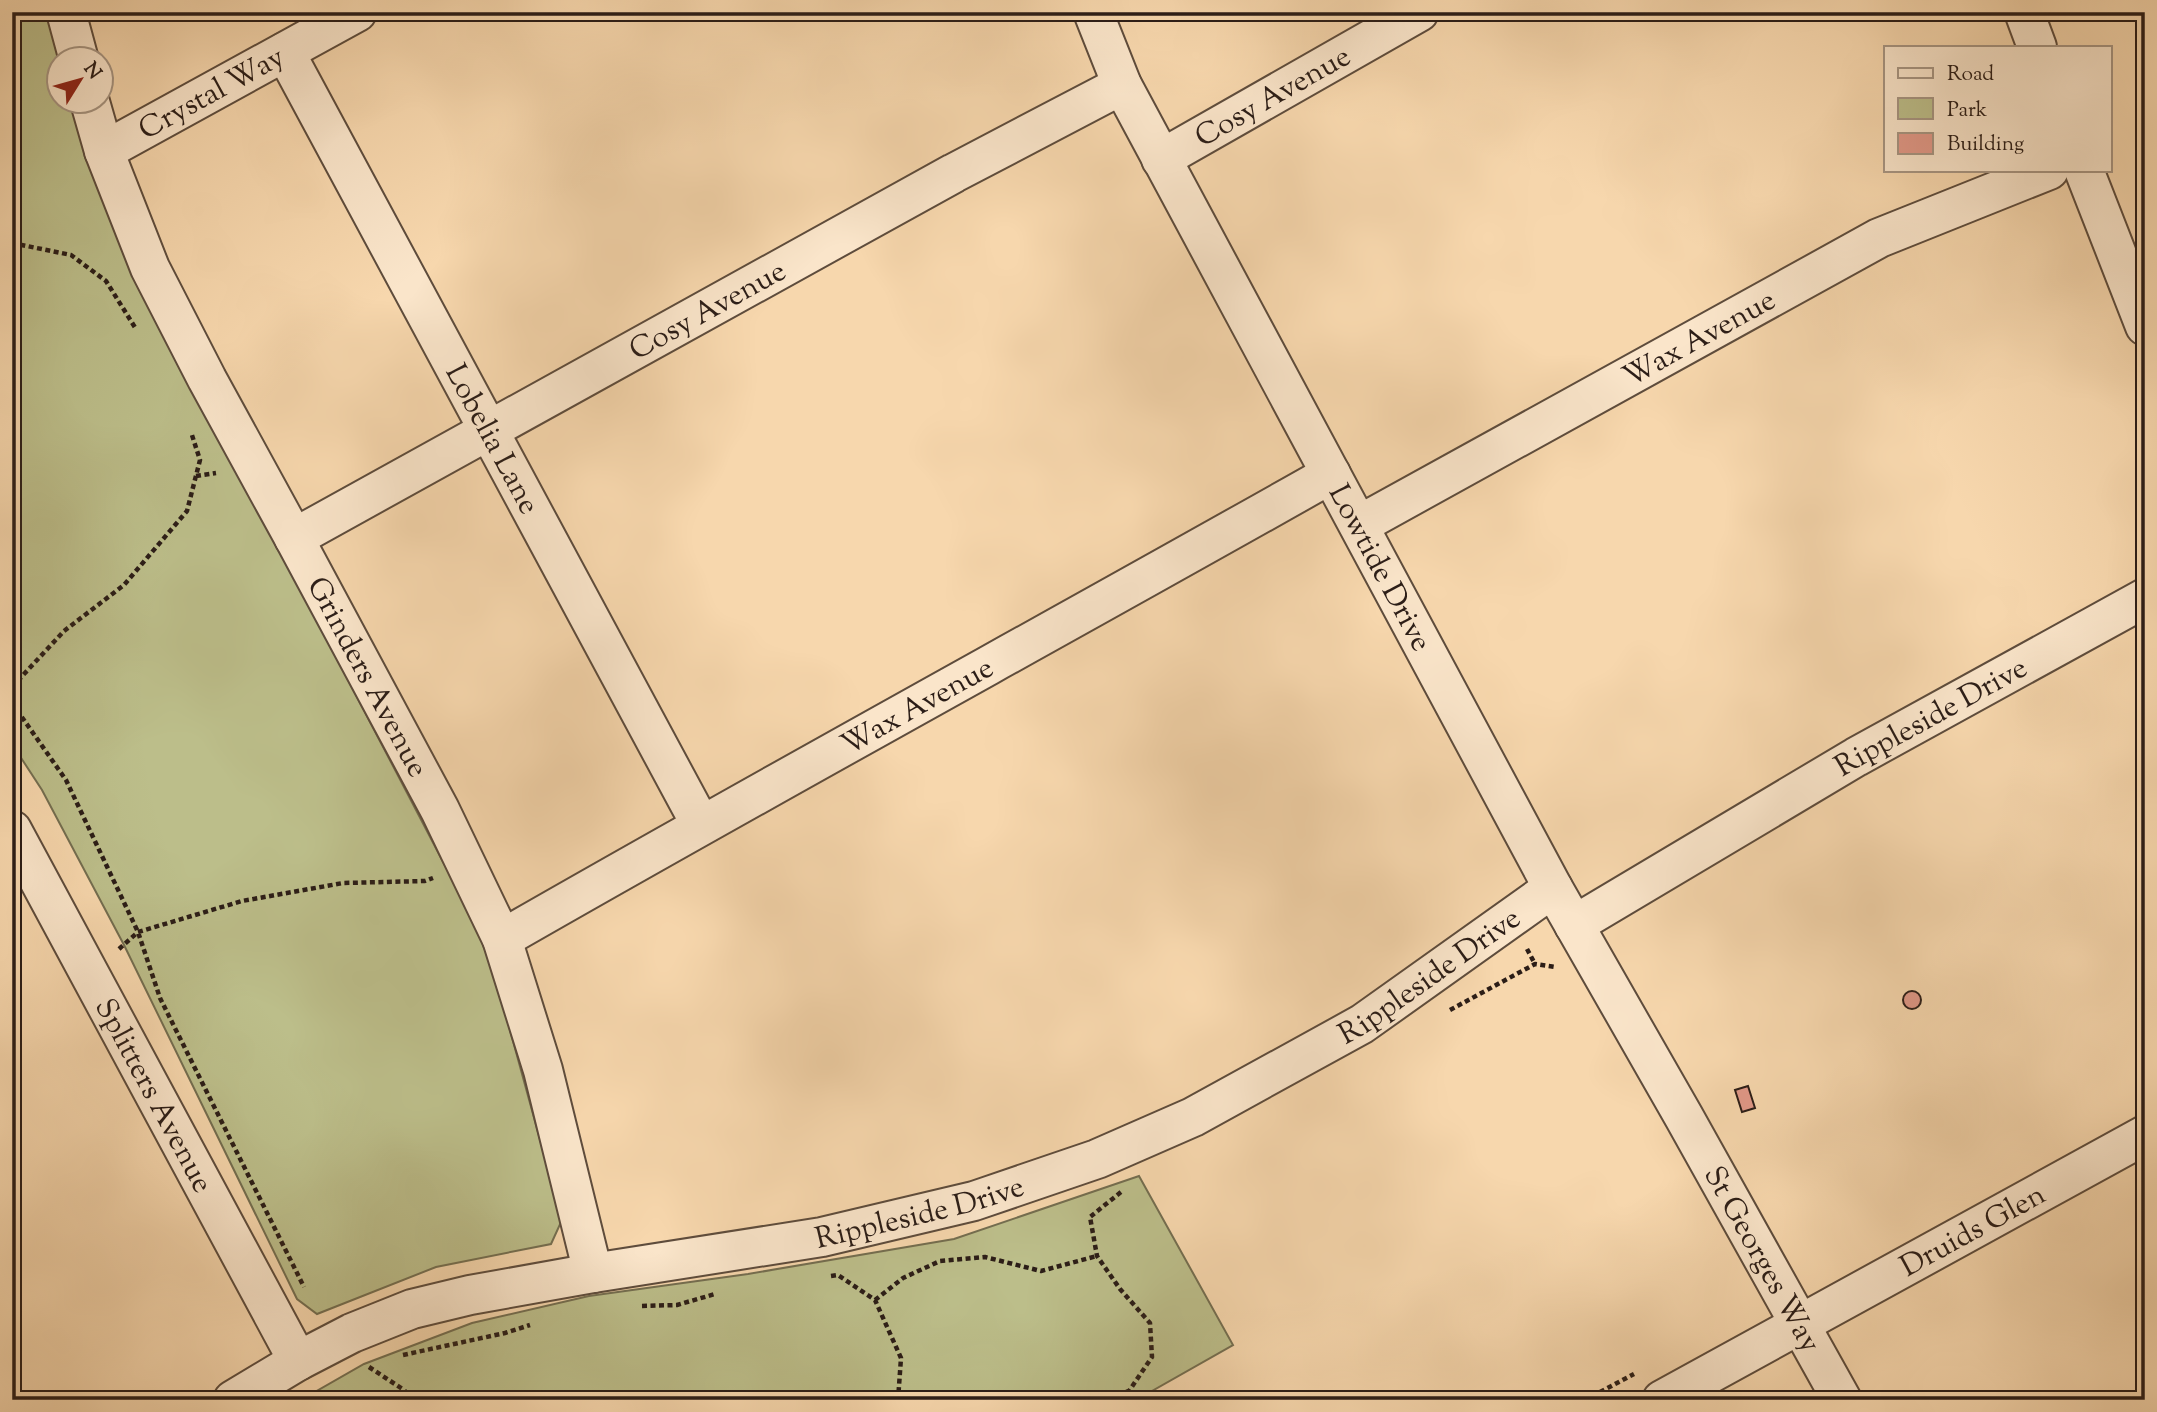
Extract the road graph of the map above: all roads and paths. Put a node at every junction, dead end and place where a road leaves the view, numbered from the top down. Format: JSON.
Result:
{"nodes":[{"id":1,"x":66,"y":12,"type":"edge"},
{"id":2,"x":357,"y":12,"type":"edge"},
{"id":3,"x":1093,"y":12,"type":"edge"},
{"id":4,"x":1419,"y":12,"type":"edge"},
{"id":5,"x":2024,"y":12,"type":"edge"},
{"id":6,"x":75,"y":46,"type":"edge"},
{"id":7,"x":2037,"y":46,"type":"edge"},
{"id":8,"x":285,"y":52,"type":"junction"},
{"id":9,"x":1122,"y":85,"type":"junction"},
{"id":10,"x":94,"y":116,"type":"edge"},
{"id":11,"x":104,"y":152,"type":"junction"},
{"id":12,"x":1161,"y":159,"type":"junction"},
{"id":13,"x":2044,"y":172,"type":"edge"},
{"id":14,"x":2085,"y":172,"type":"edge"},
{"id":15,"x":12,"y":243,"type":"edge"},
{"id":16,"x":2145,"y":326,"type":"edge"},
{"id":17,"x":141,"y":337,"type":"dead end"},
{"id":18,"x":189,"y":426,"type":"dead end"},
{"id":19,"x":489,"y":430,"type":"junction"},
{"id":20,"x":1331,"y":474,"type":"junction"},
{"id":21,"x":1359,"y":525,"type":"junction"},
{"id":22,"x":295,"y":538,"type":"junction"},
{"id":23,"x":2145,"y":598,"type":"edge"},
{"id":24,"x":12,"y":687,"type":"edge"},
{"id":25,"x":12,"y":703,"type":"edge"},
{"id":26,"x":701,"y":825,"type":"junction"},
{"id":27,"x":12,"y":830,"type":"edge"},
{"id":28,"x":465,"y":862,"type":"junction"},
{"id":29,"x":1553,"y":888,"type":"junction"},
{"id":30,"x":1574,"y":925,"type":"junction"},
{"id":31,"x":138,"y":932,"type":"junction"},
{"id":32,"x":502,"y":939,"type":"junction"},
{"id":33,"x":1559,"y":967,"type":"dead end"},
{"id":34,"x":90,"y":975,"type":"junction"},
{"id":35,"x":1450,"y":1010,"type":"dead end"},
{"id":36,"x":1684,"y":1117,"type":"joint"},
{"id":37,"x":2145,"y":1135,"type":"edge"},
{"id":38,"x":1129,"y":1184,"type":"dead end"},
{"id":39,"x":1097,"y":1256,"type":"junction"},
{"id":40,"x":593,"y":1273,"type":"junction"},
{"id":41,"x":825,"y":1276,"type":"dead end"},
{"id":42,"x":305,"y":1290,"type":"dead end"},
{"id":43,"x":724,"y":1292,"type":"dead end"},
{"id":44,"x":875,"y":1300,"type":"junction"},
{"id":45,"x":635,"y":1306,"type":"dead end"},
{"id":46,"x":540,"y":1322,"type":"dead end"},
{"id":47,"x":1798,"y":1325,"type":"junction"},
{"id":48,"x":403,"y":1355,"type":"dead end"},
{"id":49,"x":298,"y":1361,"type":"junction"},
{"id":50,"x":377,"y":1361,"type":"dead end"},
{"id":51,"x":233,"y":1400,"type":"edge"},
{"id":52,"x":413,"y":1400,"type":"edge"},
{"id":53,"x":898,"y":1400,"type":"edge"},
{"id":54,"x":1102,"y":1400,"type":"edge"},
{"id":55,"x":1662,"y":1400,"type":"edge"},
{"id":56,"x":1842,"y":1400,"type":"edge"}],
"edges":[{"from":1,"to":6,"type":"street"},
{"from":2,"to":8,"type":"street","name":"Crystal Way"},
{"from":3,"to":9,"type":"street","name":"Lowtide Drive"},
{"from":4,"to":12,"type":"street","name":"Cosy Avenue"},
{"from":5,"to":7,"type":"street"},
{"from":8,"to":11,"type":"street","name":"Crystal Way"},
{"from":8,"to":19,"type":"street","name":"Lobelia Lane"},
{"from":9,"to":12,"type":"street","name":"Lowtide Drive"},
{"from":9,"to":19,"type":"street","name":"Cosy Avenue"},
{"from":10,"to":11,"type":"street","name":"Grinders Avenue"},
{"from":11,"to":22,"type":"street","name":"Grinders Avenue"},
{"from":12,"to":20,"type":"street","name":"Lowtide Drive"},
{"from":13,"to":21,"type":"street","name":"Wax Avenue"},
{"from":14,"to":16,"type":"street"},
{"from":15,"to":17,"type":"path"},
{"from":18,"to":24,"type":"path"},
{"from":19,"to":22,"type":"street","name":"Cosy Avenue"},
{"from":19,"to":26,"type":"street","name":"Lobelia Lane"},
{"from":20,"to":21,"type":"street","name":"Lowtide Drive"},
{"from":20,"to":26,"type":"street","name":"Wax Avenue"},
{"from":21,"to":29,"type":"street","name":"Lowtide Drive"},
{"from":22,"to":28,"type":"street","name":"Grinders Avenue"},
{"from":23,"to":30,"type":"street","name":"Rippleside Drive"},
{"from":25,"to":31,"type":"path"},
{"from":26,"to":32,"type":"street","name":"Wax Avenue"},
{"from":27,"to":34,"type":"street","name":"Splitters Avenue"},
{"from":28,"to":31,"type":"path"},
{"from":28,"to":32,"type":"street","name":"Grinders Avenue"},
{"from":29,"to":30,"type":"street","name":"Lowtide Drive"},
{"from":29,"to":40,"type":"street","name":"Rippleside Drive"},
{"from":30,"to":36,"type":"street","name":"Lowtide Drive"},
{"from":31,"to":34,"type":"path"},
{"from":31,"to":42,"type":"path"},
{"from":32,"to":40,"type":"street","name":"Grinders Avenue"},
{"from":33,"to":35,"type":"path"},
{"from":34,"to":49,"type":"street","name":"Splitters Avenue"},
{"from":36,"to":47,"type":"street","name":"St Georges Way"},
{"from":37,"to":47,"type":"street","name":"Druids Glen"},
{"from":38,"to":39,"type":"path"},
{"from":39,"to":44,"type":"path"},
{"from":39,"to":54,"type":"path"},
{"from":40,"to":49,"type":"street","name":"Rippleside Drive"},
{"from":41,"to":44,"type":"path"},
{"from":43,"to":45,"type":"path"},
{"from":44,"to":53,"type":"path"},
{"from":46,"to":48,"type":"path"},
{"from":47,"to":55,"type":"street","name":"Druids Glen"},
{"from":47,"to":56,"type":"street","name":"St Georges Way"},
{"from":49,"to":51,"type":"street","name":"Rippleside Drive"},
{"from":50,"to":52,"type":"path"}]}
